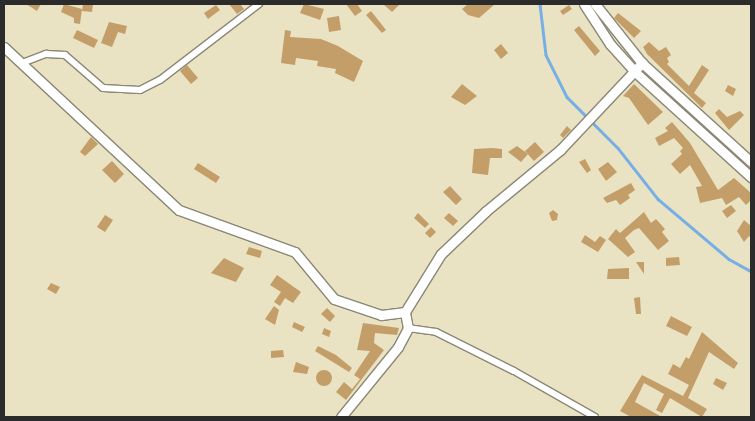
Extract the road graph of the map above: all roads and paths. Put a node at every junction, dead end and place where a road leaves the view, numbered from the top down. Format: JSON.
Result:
{"nodes":[{"id":1,"x":259,"y":4,"type":"edge"},
{"id":2,"x":584,"y":4,"type":"edge"},
{"id":3,"x":595,"y":4,"type":"edge"},
{"id":4,"x":4,"y":47,"type":"edge"},
{"id":5,"x":22,"y":63,"type":"junction"},
{"id":6,"x":642,"y":63,"type":"junction"},
{"id":7,"x":634,"y":71,"type":"junction"},
{"id":8,"x":751,"y":162,"type":"edge"},
{"id":9,"x":751,"y":177,"type":"edge"},
{"id":10,"x":405,"y":312,"type":"junction"},
{"id":11,"x":408,"y":328,"type":"junction"},
{"id":12,"x":341,"y":417,"type":"edge"},
{"id":13,"x":595,"y":417,"type":"edge"}],
"edges":[{"from":1,"to":5,"type":"street"},
{"from":2,"to":7,"type":"street"},
{"from":3,"to":6,"type":"street"},
{"from":4,"to":5,"type":"street"},
{"from":5,"to":10,"type":"street"},
{"from":6,"to":7,"type":"street"},
{"from":6,"to":8,"type":"street"},
{"from":7,"to":9,"type":"street"},
{"from":7,"to":10,"type":"street"},
{"from":10,"to":11,"type":"street"},
{"from":11,"to":12,"type":"street"},
{"from":11,"to":13,"type":"street"}]}
